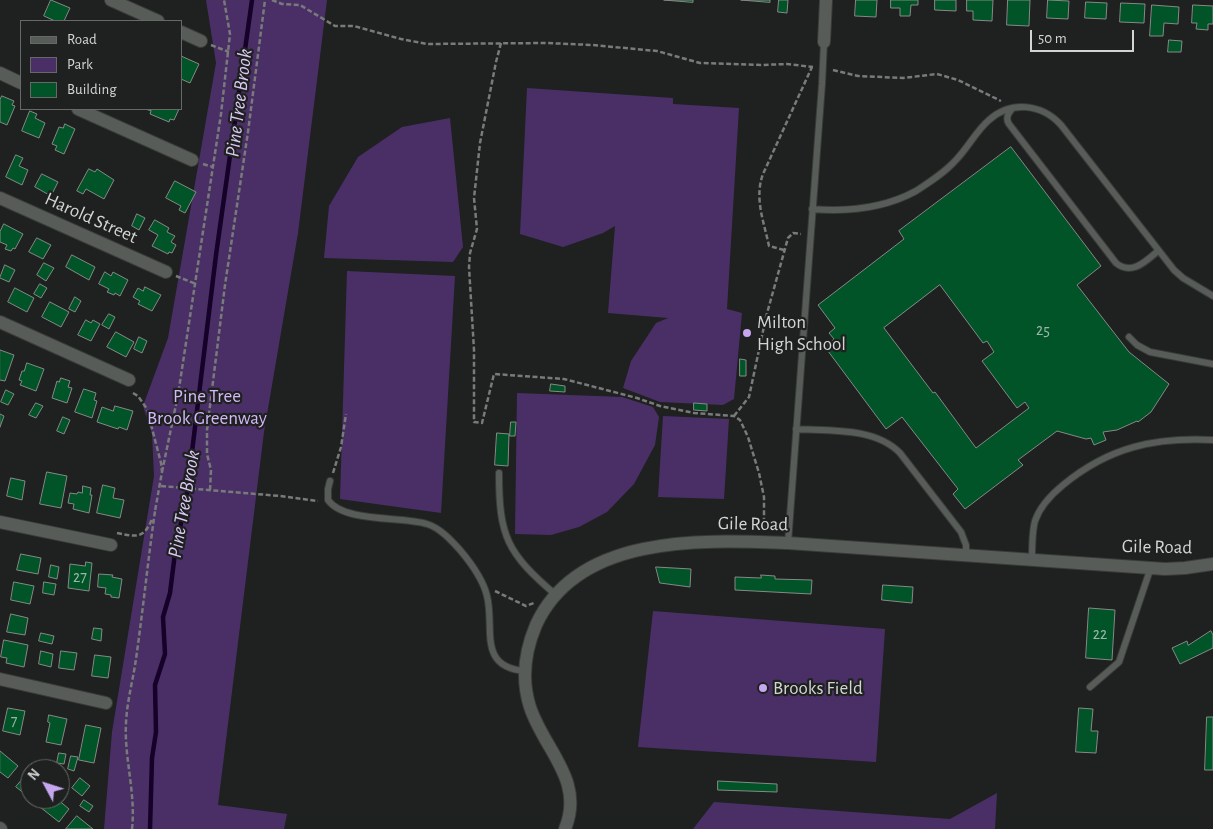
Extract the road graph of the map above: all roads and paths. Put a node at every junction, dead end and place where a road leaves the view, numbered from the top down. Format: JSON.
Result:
{"nodes":[{"id":1,"x":111,"y":0,"type":"edge"},
{"id":2,"x":224,"y":0,"type":"edge"},
{"id":3,"x":264,"y":0,"type":"edge"},
{"id":4,"x":272,"y":0,"type":"edge"},
{"id":5,"x":826,"y":0,"type":"edge"},
{"id":6,"x":156,"y":20,"type":"edge"},
{"id":7,"x":182,"y":32,"type":"edge"},
{"id":8,"x":201,"y":41,"type":"joint"},
{"id":9,"x":824,"y":42,"type":"joint"},
{"id":10,"x":502,"y":44,"type":"junction"},
{"id":11,"x":229,"y":52,"type":"junction"},
{"id":12,"x":812,"y":67,"type":"junction"},
{"id":13,"x":823,"y":68,"type":"junction"},
{"id":14,"x":0,"y":73,"type":"edge"},
{"id":15,"x":20,"y":83,"type":"edge"},
{"id":16,"x":1004,"y":103,"type":"dead end"},
{"id":17,"x":1013,"y":108,"type":"junction"},
{"id":18,"x":80,"y":110,"type":"edge"},
{"id":19,"x":192,"y":160,"type":"dead end"},
{"id":20,"x":0,"y":198,"type":"edge"},
{"id":21,"x":812,"y":209,"type":"junction"},
{"id":22,"x":810,"y":235,"type":"junction"},
{"id":23,"x":784,"y":250,"type":"junction"},
{"id":24,"x":1158,"y":251,"type":"junction"},
{"id":25,"x":166,"y":272,"type":"joint"},
{"id":26,"x":196,"y":284,"type":"junction"},
{"id":27,"x":1213,"y":296,"type":"edge"},
{"id":28,"x":0,"y":322,"type":"edge"},
{"id":29,"x":1129,"y":337,"type":"dead end"},
{"id":30,"x":1213,"y":364,"type":"edge"},
{"id":31,"x":129,"y":380,"type":"joint"},
{"id":32,"x":346,"y":414,"type":"dead end"},
{"id":33,"x":734,"y":416,"type":"junction"},
{"id":34,"x":796,"y":429,"type":"junction"},
{"id":35,"x":1213,"y":440,"type":"edge"},
{"id":36,"x":162,"y":472,"type":"junction"},
{"id":37,"x":499,"y":473,"type":"dead end"},
{"id":38,"x":330,"y":481,"type":"joint"},
{"id":39,"x":161,"y":486,"type":"junction"},
{"id":40,"x":210,"y":490,"type":"junction"},
{"id":41,"x":328,"y":500,"type":"junction"},
{"id":42,"x":155,"y":511,"type":"junction"},
{"id":43,"x":0,"y":522,"type":"edge"},
{"id":44,"x":764,"y":542,"type":"junction"},
{"id":45,"x":788,"y":543,"type":"junction"},
{"id":46,"x":111,"y":545,"type":"joint"},
{"id":47,"x":966,"y":555,"type":"junction"},
{"id":48,"x":1032,"y":559,"type":"junction"},
{"id":49,"x":1213,"y":564,"type":"edge"},
{"id":50,"x":1151,"y":568,"type":"junction"},
{"id":51,"x":484,"y":586,"type":"junction"},
{"id":52,"x":556,"y":595,"type":"junction"},
{"id":53,"x":525,"y":671,"type":"junction"},
{"id":54,"x":0,"y":679,"type":"edge"},
{"id":55,"x":1090,"y":687,"type":"dead end"},
{"id":56,"x":106,"y":703,"type":"dead end"},
{"id":57,"x":132,"y":829,"type":"edge"},
{"id":58,"x":565,"y":829,"type":"edge"}],
"edges":[{"from":1,"to":6,"type":"street"},
{"from":2,"to":11,"type":"path"},
{"from":3,"to":40,"type":"path"},
{"from":4,"to":10,"type":"path"},
{"from":5,"to":9,"type":"street"},
{"from":7,"to":8,"type":"street"},
{"from":8,"to":11,"type":"path"},
{"from":9,"to":13,"type":"lane"},
{"from":10,"to":12,"type":"path"},
{"from":10,"to":33,"type":"path"},
{"from":11,"to":26,"type":"path"},
{"from":12,"to":13,"type":"path"},
{"from":12,"to":23,"type":"path"},
{"from":13,"to":16,"type":"path"},
{"from":13,"to":21,"type":"lane"},
{"from":14,"to":15,"type":"street"},
{"from":17,"to":21,"type":"lane"},
{"from":17,"to":24,"type":"lane"},
{"from":17,"to":24,"type":"lane"},
{"from":18,"to":19,"type":"street"},
{"from":20,"to":25,"type":"street","name":"Harold Street"},
{"from":21,"to":22,"type":"lane"},
{"from":22,"to":23,"type":"path"},
{"from":22,"to":34,"type":"lane"},
{"from":23,"to":33,"type":"path"},
{"from":24,"to":27,"type":"lane"},
{"from":25,"to":26,"type":"path"},
{"from":26,"to":36,"type":"path"},
{"from":28,"to":31,"type":"street"},
{"from":29,"to":30,"type":"lane"},
{"from":31,"to":36,"type":"path"},
{"from":32,"to":38,"type":"path"},
{"from":33,"to":44,"type":"path"},
{"from":34,"to":45,"type":"lane"},
{"from":34,"to":47,"type":"lane"},
{"from":35,"to":48,"type":"lane"},
{"from":36,"to":39,"type":"path"},
{"from":37,"to":52,"type":"lane"},
{"from":38,"to":41,"type":"lane"},
{"from":39,"to":40,"type":"path"},
{"from":39,"to":42,"type":"path"},
{"from":40,"to":41,"type":"path"},
{"from":41,"to":51,"type":"lane"},
{"from":42,"to":46,"type":"path"},
{"from":42,"to":57,"type":"path"},
{"from":43,"to":46,"type":"street"},
{"from":44,"to":45,"type":"street","name":"Gile Road"},
{"from":44,"to":52,"type":"street","name":"Gile Road"},
{"from":45,"to":47,"type":"street","name":"Gile Road"},
{"from":47,"to":48,"type":"street","name":"Gile Road"},
{"from":48,"to":50,"type":"street","name":"Gile Road"},
{"from":49,"to":50,"type":"street","name":"Gile Road"},
{"from":50,"to":55,"type":"lane"},
{"from":51,"to":52,"type":"path"},
{"from":51,"to":53,"type":"lane"},
{"from":52,"to":53,"type":"street","name":"Gile Road"},
{"from":53,"to":58,"type":"street","name":"Gile Road"},
{"from":54,"to":56,"type":"street"}]}
